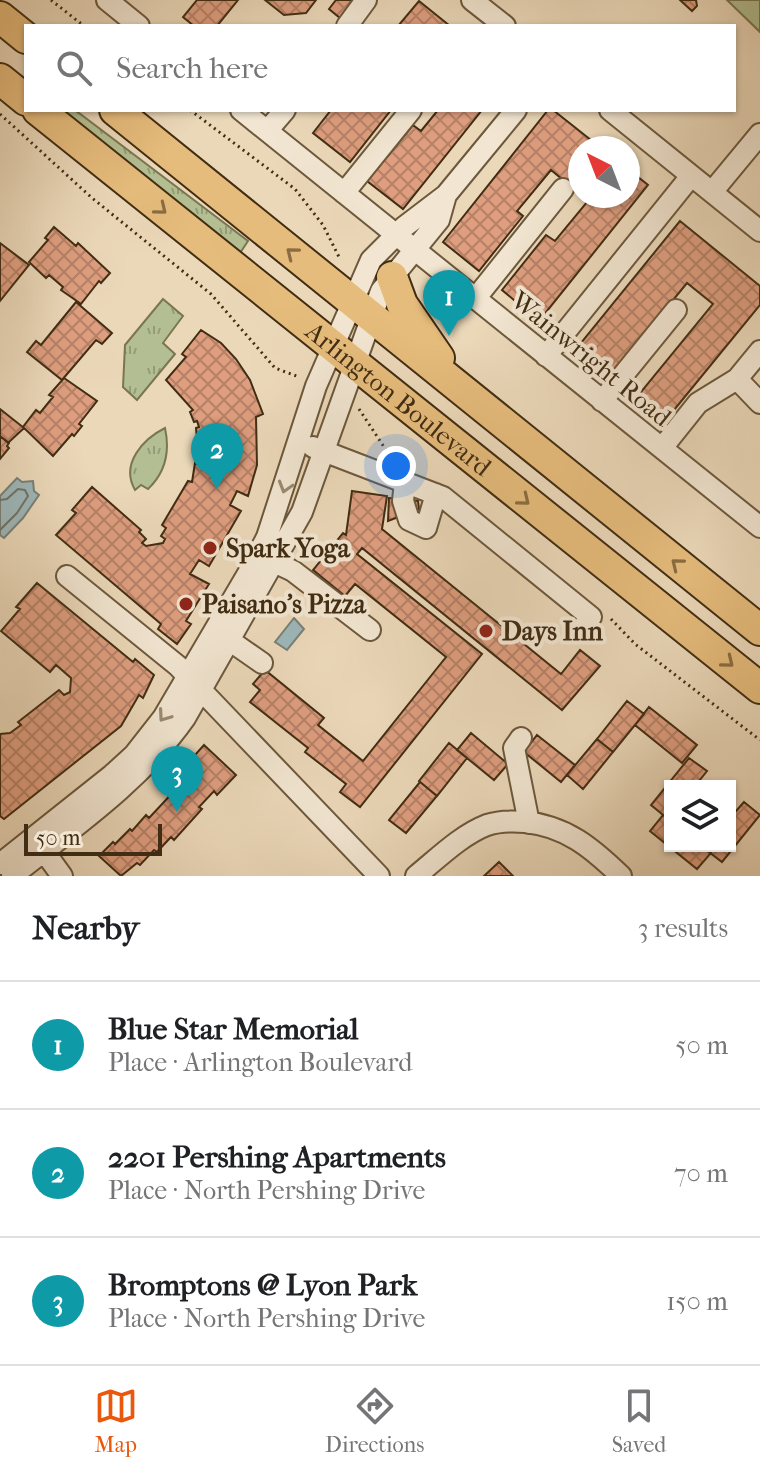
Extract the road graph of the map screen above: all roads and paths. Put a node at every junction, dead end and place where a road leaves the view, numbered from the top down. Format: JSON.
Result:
{"nodes":[{"id":1,"x":51,"y":0,"type":"edge"},
{"id":2,"x":107,"y":0,"type":"edge"},
{"id":3,"x":366,"y":0,"type":"edge"},
{"id":4,"x":472,"y":0,"type":"edge"},
{"id":5,"x":0,"y":17,"type":"edge"},
{"id":6,"x":81,"y":24,"type":"edge"},
{"id":7,"x":137,"y":24,"type":"edge"},
{"id":8,"x":348,"y":24,"type":"edge"},
{"id":9,"x":502,"y":24,"type":"edge"},
{"id":10,"x":24,"y":36,"type":"edge"},
{"id":11,"x":0,"y":79,"type":"edge"},
{"id":12,"x":24,"y":98,"type":"edge"},
{"id":13,"x":40,"y":112,"type":"edge"},
{"id":14,"x":117,"y":112,"type":"edge"},
{"id":15,"x":193,"y":112,"type":"edge"},
{"id":16,"x":243,"y":112,"type":"edge"},
{"id":17,"x":283,"y":112,"type":"edge"},
{"id":18,"x":409,"y":112,"type":"edge"},
{"id":19,"x":514,"y":112,"type":"edge"},
{"id":20,"x":612,"y":112,"type":"edge"},
{"id":21,"x":0,"y":114,"type":"edge"},
{"id":22,"x":267,"y":131,"type":"junction"},
{"id":23,"x":760,"y":134,"type":"edge"},
{"id":24,"x":691,"y":176,"type":"junction"},
{"id":25,"x":563,"y":189,"type":"dead end"},
{"id":26,"x":712,"y":192,"type":"junction"},
{"id":27,"x":344,"y":193,"type":"junction"},
{"id":28,"x":446,"y":195,"type":"junction"},
{"id":29,"x":760,"y":231,"type":"edge"},
{"id":30,"x":396,"y":235,"type":"junction"},
{"id":31,"x":414,"y":250,"type":"junction"},
{"id":32,"x":343,"y":266,"type":"dead end"},
{"id":33,"x":392,"y":277,"type":"junction"},
{"id":34,"x":475,"y":299,"type":"junction"},
{"id":35,"x":362,"y":309,"type":"junction"},
{"id":36,"x":676,"y":310,"type":"dead end"},
{"id":37,"x":760,"y":351,"type":"edge"},
{"id":38,"x":343,"y":355,"type":"junction"},
{"id":39,"x":546,"y":356,"type":"junction"},
{"id":40,"x":301,"y":377,"type":"dead end"},
{"id":41,"x":737,"y":379,"type":"junction"},
{"id":42,"x":461,"y":389,"type":"junction"},
{"id":43,"x":602,"y":401,"type":"junction"},
{"id":44,"x":760,"y":403,"type":"edge"},
{"id":45,"x":298,"y":442,"type":"junction"},
{"id":46,"x":662,"y":448,"type":"junction"},
{"id":47,"x":324,"y":451,"type":"junction"},
{"id":48,"x":405,"y":481,"type":"junction"},
{"id":49,"x":436,"y":494,"type":"junction"},
{"id":50,"x":760,"y":527,"type":"edge"},
{"id":51,"x":274,"y":562,"type":"junction"},
{"id":52,"x":67,"y":576,"type":"dead end"},
{"id":53,"x":370,"y":630,"type":"dead end"},
{"id":54,"x":760,"y":630,"type":"edge"},
{"id":55,"x":580,"y":631,"type":"dead end"},
{"id":56,"x":229,"y":640,"type":"junction"},
{"id":57,"x":262,"y":663,"type":"dead end"},
{"id":58,"x":195,"y":684,"type":"junction"},
{"id":59,"x":760,"y":688,"type":"edge"},
{"id":60,"x":521,"y":738,"type":"dead end"},
{"id":61,"x":529,"y":823,"type":"junction"},
{"id":62,"x":39,"y":844,"type":"junction"},
{"id":63,"x":9,"y":862,"type":"edge"},
{"id":64,"x":62,"y":876,"type":"edge"},
{"id":65,"x":379,"y":876,"type":"edge"},
{"id":66,"x":416,"y":876,"type":"edge"},
{"id":67,"x":621,"y":876,"type":"edge"}],
"edges":[{"from":1,"to":6,"type":"path"},
{"from":2,"to":7,"type":"street"},
{"from":3,"to":8,"type":"street"},
{"from":4,"to":9,"type":"street"},
{"from":5,"to":10,"type":"highway"},
{"from":11,"to":12,"type":"highway"},
{"from":13,"to":38,"type":"highway","name":"Arlington Boulevard","one_way":true},
{"from":35,"to":14,"type":"highway","name":"Arlington Boulevard","one_way":true},
{"from":15,"to":32,"type":"path"},
{"from":16,"to":22,"type":"street","name":"Wainwright Road"},
{"from":17,"to":22,"type":"street"},
{"from":18,"to":27,"type":"street"},
{"from":19,"to":28,"type":"street"},
{"from":20,"to":24,"type":"street"},
{"from":21,"to":40,"type":"path"},
{"from":22,"to":27,"type":"street","name":"Wainwright Road"},
{"from":23,"to":26,"type":"street"},
{"from":24,"to":26,"type":"street"},
{"from":24,"to":39,"type":"street"},
{"from":25,"to":34,"type":"street"},
{"from":26,"to":29,"type":"street"},
{"from":27,"to":30,"type":"street","name":"Wainwright Road"},
{"from":28,"to":30,"type":"street"},
{"from":28,"to":31,"type":"street"},
{"from":30,"to":31,"type":"street","name":"Wainwright Road"},
{"from":30,"to":35,"type":"street"},
{"from":31,"to":33,"type":"street"},
{"from":31,"to":34,"type":"street","name":"Wainwright Road"},
{"from":33,"to":35,"type":"street"},
{"from":33,"to":42,"type":"highway"},
{"from":34,"to":39,"type":"street","name":"Wainwright Road"},
{"from":35,"to":38,"type":"street"},
{"from":35,"to":42,"type":"highway","name":"Arlington Boulevard"},
{"from":36,"to":43,"type":"street"},
{"from":37,"to":41,"type":"street"},
{"from":38,"to":45,"type":"street"},
{"from":38,"to":47,"type":"street"},
{"from":38,"to":59,"type":"highway","name":"Arlington Boulevard","one_way":true},
{"from":39,"to":43,"type":"street","name":"Wainwright Road"},
{"from":41,"to":44,"type":"street"},
{"from":41,"to":46,"type":"street"},
{"from":54,"to":42,"type":"highway","name":"Arlington Boulevard","one_way":true},
{"from":43,"to":46,"type":"street","name":"Wainwright Road"},
{"from":45,"to":47,"type":"street"},
{"from":45,"to":58,"type":"street","one_way":true},
{"from":46,"to":50,"type":"street","name":"Wainwright Road"},
{"from":47,"to":48,"type":"street"},
{"from":47,"to":51,"type":"street"},
{"from":48,"to":49,"type":"street"},
{"from":48,"to":49,"type":"street"},
{"from":49,"to":55,"type":"street"},
{"from":51,"to":53,"type":"street"},
{"from":51,"to":56,"type":"street"},
{"from":52,"to":58,"type":"street"},
{"from":56,"to":57,"type":"street"},
{"from":56,"to":58,"type":"street"},
{"from":58,"to":62,"type":"street"},
{"from":58,"to":65,"type":"street"},
{"from":60,"to":61,"type":"street"},
{"from":61,"to":66,"type":"street"},
{"from":61,"to":67,"type":"street"},
{"from":62,"to":63,"type":"street"},
{"from":62,"to":64,"type":"street"}]}
